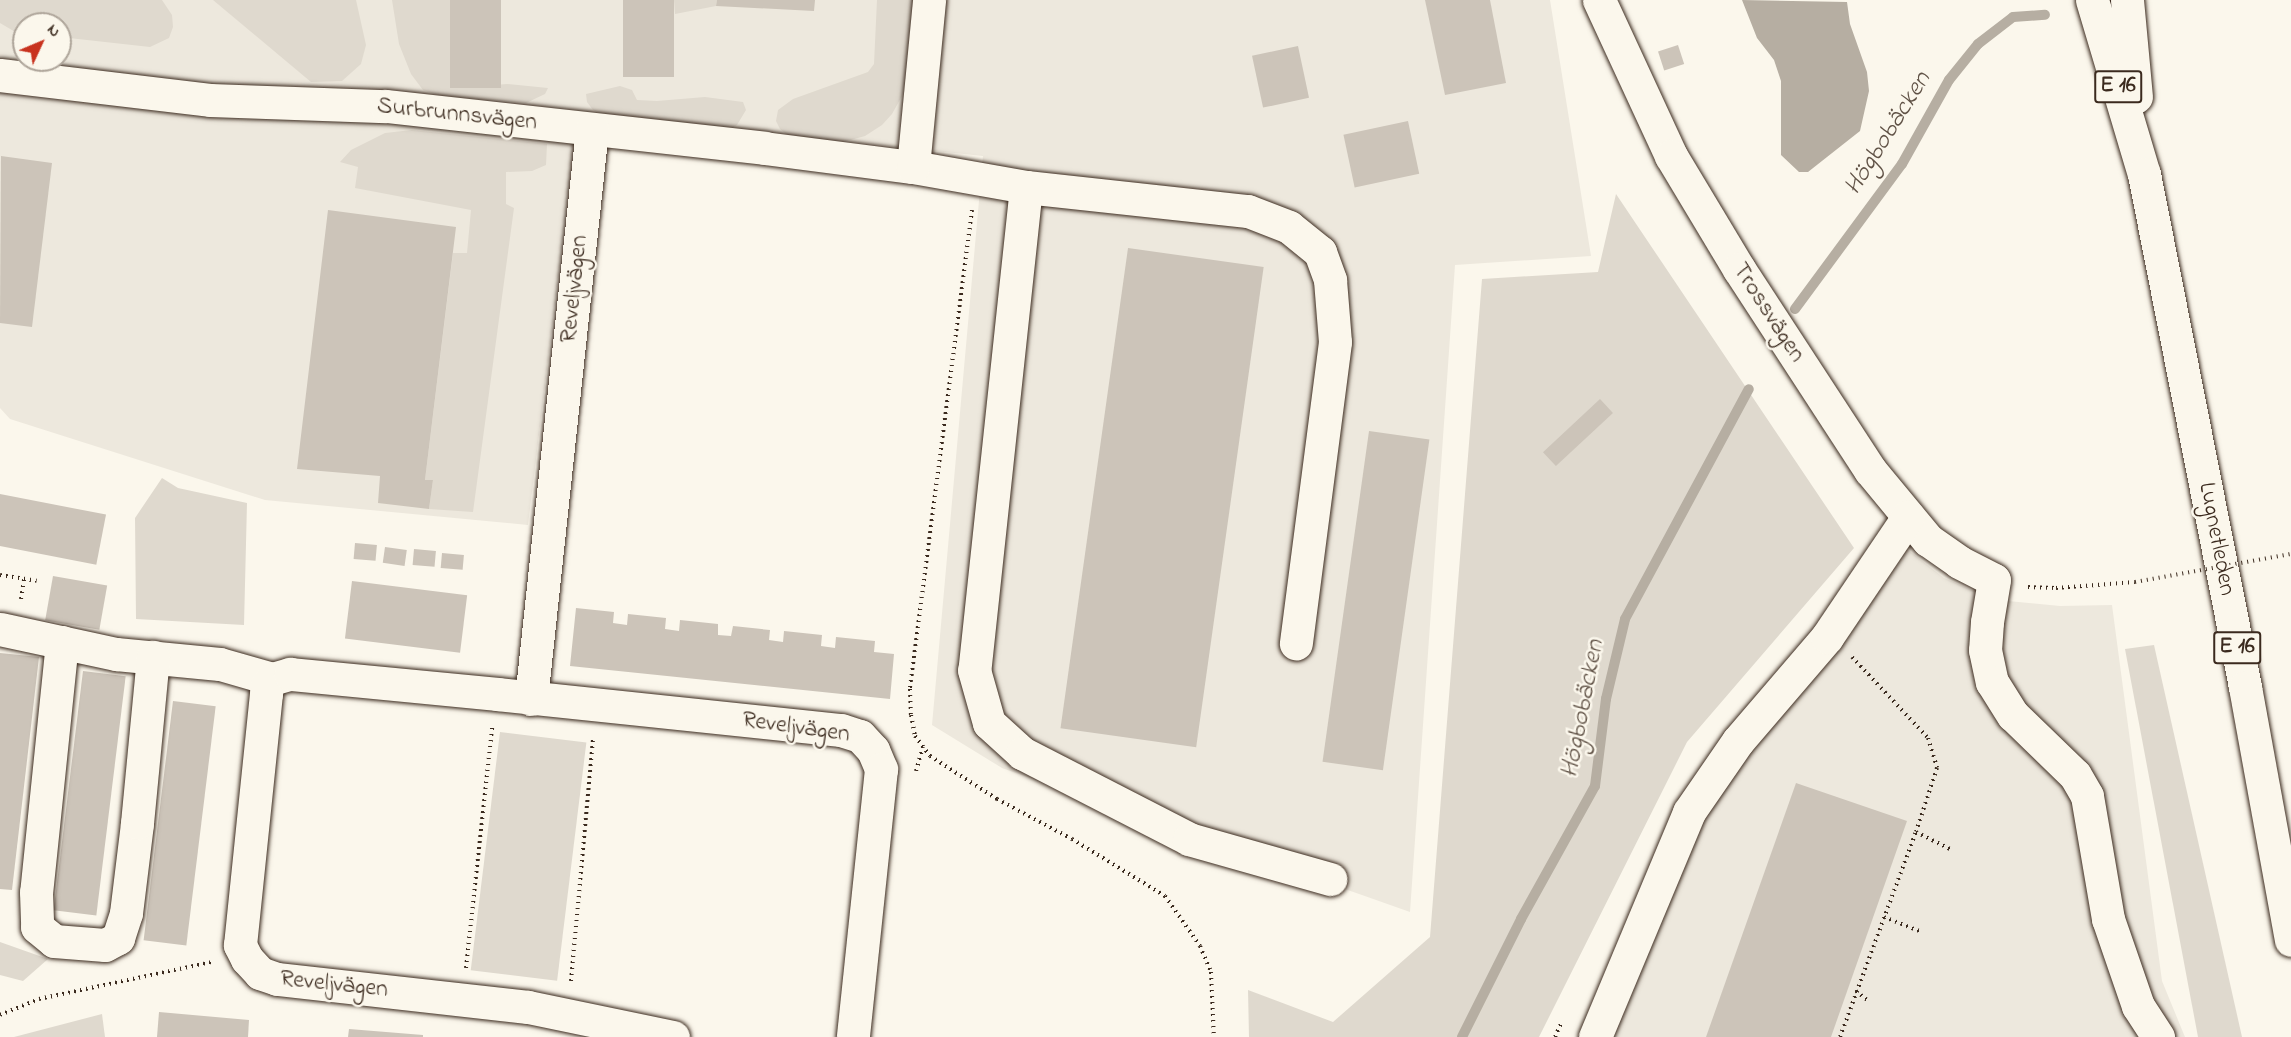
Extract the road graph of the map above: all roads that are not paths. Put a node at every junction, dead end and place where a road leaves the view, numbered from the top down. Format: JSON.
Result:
{"nodes":[{"id":1,"x":929,"y":0,"type":"edge"},
{"id":2,"x":1599,"y":0,"type":"edge"},
{"id":3,"x":2092,"y":0,"type":"edge"},
{"id":4,"x":2127,"y":0,"type":"edge"},
{"id":5,"x":0,"y":75,"type":"edge"},
{"id":6,"x":592,"y":129,"type":"junction"},
{"id":7,"x":913,"y":167,"type":"junction"},
{"id":8,"x":2144,"y":174,"type":"junction"},
{"id":9,"x":1026,"y":187,"type":"junction"},
{"id":10,"x":1908,"y":517,"type":"junction"},
{"id":11,"x":0,"y":629,"type":"edge"},
{"id":12,"x":62,"y":642,"type":"junction"},
{"id":13,"x":1296,"y":643,"type":"dead end"},
{"id":14,"x":153,"y":657,"type":"junction"},
{"id":15,"x":272,"y":679,"type":"junction"},
{"id":16,"x":531,"y":699,"type":"junction"},
{"id":17,"x":1330,"y":879,"type":"dead end"},
{"id":18,"x":2291,"y":940,"type":"edge"},
{"id":19,"x":674,"y":1037,"type":"edge"},
{"id":20,"x":854,"y":1037,"type":"edge"},
{"id":21,"x":1595,"y":1037,"type":"edge"},
{"id":22,"x":2158,"y":1037,"type":"edge"}],
"edges":[{"from":1,"to":7,"type":"main road"},
{"from":2,"to":10,"type":"main road","name":"Trossvägen"},
{"from":3,"to":8,"type":"main road","name":"Lugnetleden","number":"E 16"},
{"from":4,"to":8,"type":"main road","name":"Lugnetleden","number":"E 16"},
{"from":5,"to":6,"type":"main road","name":"Surbrunnsvägen"},
{"from":6,"to":7,"type":"main road","name":"Surbrunnsvägen"},
{"from":6,"to":16,"type":"main road","name":"Reveljvägen"},
{"from":7,"to":9,"type":"main road","name":"Surbrunnsvägen"},
{"from":8,"to":18,"type":"main road","name":"Lugnetleden","number":"E 16"},
{"from":9,"to":13,"type":"main road","name":"Surbrunnsvägen"},
{"from":9,"to":17,"type":"main road"},
{"from":10,"to":21,"type":"main road"},
{"from":10,"to":22,"type":"main road","name":"Trossvägen"},
{"from":11,"to":12,"type":"main road","name":"Reveljvägen"},
{"from":12,"to":14,"type":"main road","name":"Reveljvägen"},
{"from":12,"to":14,"type":"main road"},
{"from":14,"to":15,"type":"main road","name":"Reveljvägen"},
{"from":15,"to":16,"type":"main road","name":"Reveljvägen"},
{"from":15,"to":19,"type":"main road","name":"Reveljvägen"},
{"from":16,"to":20,"type":"main road","name":"Reveljvägen"}]}
